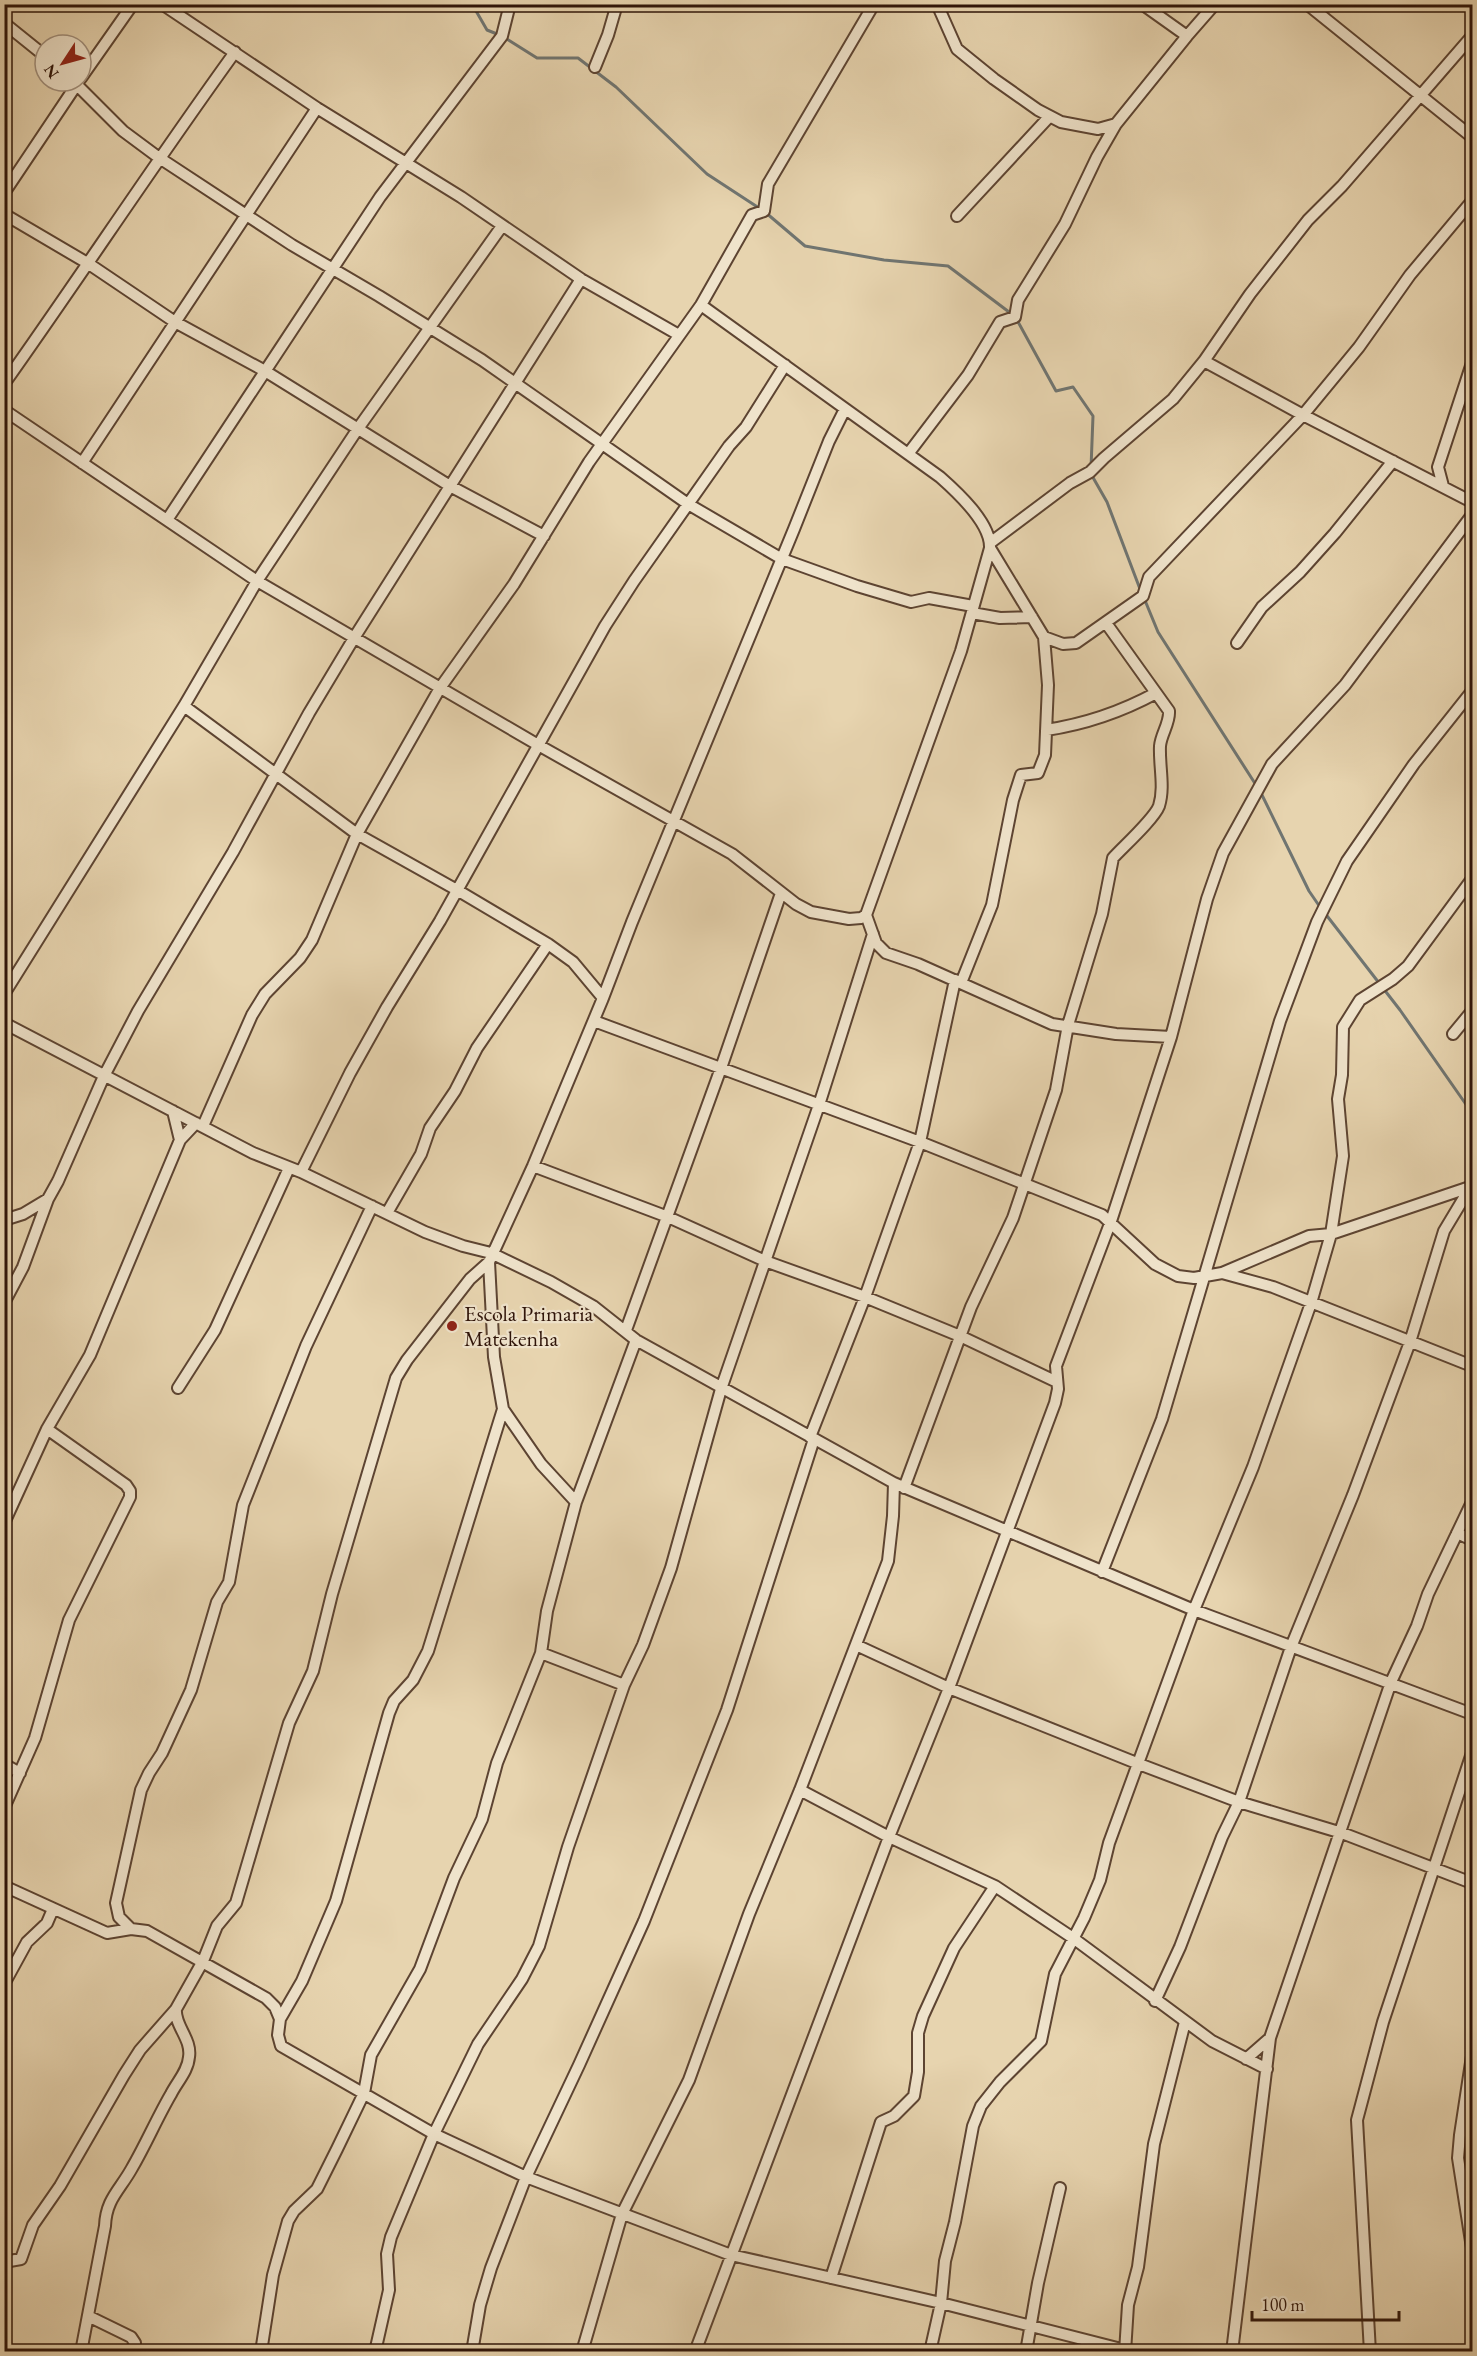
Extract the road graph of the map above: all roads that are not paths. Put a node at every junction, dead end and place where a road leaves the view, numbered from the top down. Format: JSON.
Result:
{"nodes":[{"id":1,"x":10,"y":4,"type":"edge"},
{"id":2,"x":133,"y":4,"type":"edge"},
{"id":3,"x":162,"y":4,"type":"edge"},
{"id":4,"x":510,"y":4,"type":"edge"},
{"id":5,"x":617,"y":4,"type":"edge"},
{"id":6,"x":874,"y":4,"type":"edge"},
{"id":7,"x":937,"y":4,"type":"edge"},
{"id":8,"x":1142,"y":4,"type":"edge"},
{"id":9,"x":1215,"y":4,"type":"edge"},
{"id":10,"x":1307,"y":4,"type":"edge"},
{"id":11,"x":4,"y":11,"type":"edge"},
{"id":12,"x":5,"y":26,"type":"edge"},
{"id":13,"x":1187,"y":36,"type":"junction"},
{"id":14,"x":1473,"y":36,"type":"edge"},
{"id":15,"x":33,"y":47,"type":"edge"},
{"id":16,"x":235,"y":52,"type":"junction"},
{"id":17,"x":93,"y":59,"type":"edge"},
{"id":18,"x":595,"y":67,"type":"dead end"},
{"id":19,"x":69,"y":93,"type":"edge"},
{"id":20,"x":88,"y":93,"type":"edge"},
{"id":21,"x":1421,"y":96,"type":"junction"},
{"id":22,"x":317,"y":108,"type":"junction"},
{"id":23,"x":1050,"y":117,"type":"junction"},
{"id":24,"x":1116,"y":124,"type":"junction"},
{"id":25,"x":1473,"y":137,"type":"edge"},
{"id":26,"x":159,"y":157,"type":"junction"},
{"id":27,"x":405,"y":163,"type":"junction"},
{"id":28,"x":4,"y":193,"type":"edge"},
{"id":29,"x":1473,"y":201,"type":"edge"},
{"id":30,"x":4,"y":214,"type":"edge"},
{"id":31,"x":246,"y":214,"type":"junction"},
{"id":32,"x":957,"y":216,"type":"dead end"},
{"id":33,"x":502,"y":226,"type":"junction"},
{"id":34,"x":89,"y":264,"type":"junction"},
{"id":35,"x":332,"y":269,"type":"junction"},
{"id":36,"x":581,"y":279,"type":"junction"},
{"id":37,"x":701,"y":305,"type":"junction"},
{"id":38,"x":175,"y":322,"type":"junction"},
{"id":39,"x":428,"y":327,"type":"junction"},
{"id":40,"x":679,"y":335,"type":"junction"},
{"id":41,"x":1204,"y":361,"type":"junction"},
{"id":42,"x":1473,"y":363,"type":"edge"},
{"id":43,"x":784,"y":365,"type":"junction"},
{"id":44,"x":265,"y":371,"type":"junction"},
{"id":45,"x":514,"y":382,"type":"junction"},
{"id":46,"x":4,"y":384,"type":"edge"},
{"id":47,"x":845,"y":409,"type":"junction"},
{"id":48,"x":4,"y":410,"type":"edge"},
{"id":49,"x":1303,"y":415,"type":"junction"},
{"id":50,"x":357,"y":430,"type":"junction"},
{"id":51,"x":602,"y":443,"type":"junction"},
{"id":52,"x":908,"y":454,"type":"junction"},
{"id":53,"x":1392,"y":461,"type":"junction"},
{"id":54,"x":82,"y":464,"type":"junction"},
{"id":55,"x":1438,"y":467,"type":"junction"},
{"id":56,"x":1421,"y":474,"type":"junction"},
{"id":57,"x":450,"y":486,"type":"junction"},
{"id":58,"x":1443,"y":486,"type":"junction"},
{"id":59,"x":1473,"y":502,"type":"edge"},
{"id":60,"x":688,"y":504,"type":"junction"},
{"id":61,"x":1473,"y":515,"type":"edge"},
{"id":62,"x":167,"y":520,"type":"junction"},
{"id":63,"x":544,"y":536,"type":"junction"},
{"id":64,"x":990,"y":545,"type":"junction"},
{"id":65,"x":782,"y":559,"type":"junction"},
{"id":66,"x":257,"y":580,"type":"junction"},
{"id":67,"x":973,"y":610,"type":"junction"},
{"id":68,"x":1032,"y":617,"type":"junction"},
{"id":69,"x":1106,"y":623,"type":"junction"},
{"id":70,"x":1044,"y":637,"type":"junction"},
{"id":71,"x":354,"y":638,"type":"junction"},
{"id":72,"x":1237,"y":643,"type":"dead end"},
{"id":73,"x":440,"y":688,"type":"junction"},
{"id":74,"x":1473,"y":691,"type":"edge"},
{"id":75,"x":1156,"y":693,"type":"junction"},
{"id":76,"x":184,"y":706,"type":"junction"},
{"id":77,"x":1046,"y":730,"type":"junction"},
{"id":78,"x":540,"y":746,"type":"junction"},
{"id":79,"x":274,"y":775,"type":"junction"},
{"id":80,"x":673,"y":822,"type":"junction"},
{"id":81,"x":357,"y":834,"type":"junction"},
{"id":82,"x":1473,"y":879,"type":"edge"},
{"id":83,"x":457,"y":890,"type":"junction"},
{"id":84,"x":781,"y":893,"type":"junction"},
{"id":85,"x":866,"y":915,"type":"junction"},
{"id":86,"x":873,"y":934,"type":"junction"},
{"id":87,"x":548,"y":944,"type":"junction"},
{"id":88,"x":958,"y":981,"type":"junction"},
{"id":89,"x":4,"y":994,"type":"edge"},
{"id":90,"x":603,"y":998,"type":"junction"},
{"id":91,"x":1473,"y":1011,"type":"edge"},
{"id":92,"x":594,"y":1021,"type":"junction"},
{"id":93,"x":4,"y":1023,"type":"edge"},
{"id":94,"x":1068,"y":1025,"type":"junction"},
{"id":95,"x":1453,"y":1034,"type":"dead end"},
{"id":96,"x":1171,"y":1037,"type":"junction"},
{"id":97,"x":721,"y":1068,"type":"junction"},
{"id":98,"x":104,"y":1076,"type":"junction"},
{"id":99,"x":819,"y":1105,"type":"junction"},
{"id":100,"x":173,"y":1112,"type":"junction"},
{"id":101,"x":200,"y":1125,"type":"junction"},
{"id":102,"x":180,"y":1140,"type":"junction"},
{"id":103,"x":920,"y":1142,"type":"junction"},
{"id":104,"x":533,"y":1166,"type":"junction"},
{"id":105,"x":289,"y":1168,"type":"junction"},
{"id":106,"x":301,"y":1172,"type":"junction"},
{"id":107,"x":1024,"y":1182,"type":"junction"},
{"id":108,"x":1471,"y":1186,"type":"edge"},
{"id":109,"x":48,"y":1199,"type":"junction"},
{"id":110,"x":372,"y":1206,"type":"junction"},
{"id":111,"x":387,"y":1213,"type":"junction"},
{"id":112,"x":668,"y":1217,"type":"junction"},
{"id":113,"x":4,"y":1221,"type":"edge"},
{"id":114,"x":1111,"y":1221,"type":"junction"},
{"id":115,"x":1331,"y":1234,"type":"junction"},
{"id":116,"x":490,"y":1258,"type":"junction"},
{"id":117,"x":765,"y":1261,"type":"junction"},
{"id":118,"x":1222,"y":1273,"type":"junction"},
{"id":119,"x":1205,"y":1276,"type":"junction"},
{"id":120,"x":865,"y":1297,"type":"junction"},
{"id":121,"x":4,"y":1303,"type":"edge"},
{"id":122,"x":1311,"y":1303,"type":"junction"},
{"id":123,"x":626,"y":1330,"type":"junction"},
{"id":124,"x":960,"y":1336,"type":"junction"},
{"id":125,"x":636,"y":1340,"type":"junction"},
{"id":126,"x":1410,"y":1342,"type":"junction"},
{"id":127,"x":1473,"y":1366,"type":"edge"},
{"id":128,"x":1057,"y":1382,"type":"junction"},
{"id":129,"x":178,"y":1388,"type":"dead end"},
{"id":130,"x":721,"y":1389,"type":"junction"},
{"id":131,"x":503,"y":1409,"type":"junction"},
{"id":132,"x":47,"y":1429,"type":"junction"},
{"id":133,"x":812,"y":1438,"type":"junction"},
{"id":134,"x":899,"y":1486,"type":"junction"},
{"id":135,"x":576,"y":1502,"type":"junction"},
{"id":136,"x":1473,"y":1502,"type":"edge"},
{"id":137,"x":4,"y":1523,"type":"edge"},
{"id":138,"x":1006,"y":1531,"type":"junction"},
{"id":139,"x":1457,"y":1533,"type":"junction"},
{"id":140,"x":1473,"y":1540,"type":"edge"},
{"id":141,"x":1102,"y":1572,"type":"junction"},
{"id":142,"x":1194,"y":1610,"type":"junction"},
{"id":143,"x":856,"y":1645,"type":"junction"},
{"id":144,"x":1291,"y":1647,"type":"junction"},
{"id":145,"x":541,"y":1653,"type":"junction"},
{"id":146,"x":1391,"y":1682,"type":"junction"},
{"id":147,"x":624,"y":1685,"type":"junction"},
{"id":148,"x":949,"y":1688,"type":"junction"},
{"id":149,"x":1473,"y":1714,"type":"edge"},
{"id":150,"x":1473,"y":1753,"type":"edge"},
{"id":151,"x":4,"y":1764,"type":"edge"},
{"id":152,"x":1139,"y":1764,"type":"junction"},
{"id":153,"x":20,"y":1773,"type":"junction"},
{"id":154,"x":800,"y":1790,"type":"junction"},
{"id":155,"x":1239,"y":1802,"type":"junction"},
{"id":156,"x":4,"y":1808,"type":"edge"},
{"id":157,"x":1342,"y":1833,"type":"junction"},
{"id":158,"x":889,"y":1837,"type":"junction"},
{"id":159,"x":1435,"y":1869,"type":"junction"},
{"id":160,"x":1473,"y":1883,"type":"edge"},
{"id":161,"x":4,"y":1886,"type":"edge"},
{"id":162,"x":995,"y":1886,"type":"junction"},
{"id":163,"x":53,"y":1909,"type":"junction"},
{"id":164,"x":131,"y":1929,"type":"junction"},
{"id":165,"x":1073,"y":1938,"type":"junction"},
{"id":166,"x":203,"y":1961,"type":"junction"},
{"id":167,"x":4,"y":1984,"type":"edge"},
{"id":168,"x":1155,"y":2001,"type":"junction"},
{"id":169,"x":176,"y":2009,"type":"junction"},
{"id":170,"x":280,"y":2019,"type":"junction"},
{"id":171,"x":1185,"y":2022,"type":"junction"},
{"id":172,"x":1270,"y":2038,"type":"junction"},
{"id":173,"x":1473,"y":2056,"type":"edge"},
{"id":174,"x":1246,"y":2059,"type":"junction"},
{"id":175,"x":1268,"y":2068,"type":"junction"},
{"id":176,"x":364,"y":2093,"type":"junction"},
{"id":177,"x":434,"y":2134,"type":"junction"},
{"id":178,"x":526,"y":2177,"type":"junction"},
{"id":179,"x":1060,"y":2188,"type":"dead end"},
{"id":180,"x":622,"y":2214,"type":"junction"},
{"id":181,"x":1473,"y":2248,"type":"edge"},
{"id":182,"x":731,"y":2255,"type":"junction"},
{"id":183,"x":4,"y":2262,"type":"edge"},
{"id":184,"x":831,"y":2278,"type":"junction"},
{"id":185,"x":941,"y":2303,"type":"junction"},
{"id":186,"x":88,"y":2316,"type":"junction"},
{"id":187,"x":1031,"y":2325,"type":"junction"},
{"id":188,"x":1128,"y":2351,"type":"edge"},
{"id":189,"x":81,"y":2352,"type":"edge"},
{"id":190,"x":135,"y":2352,"type":"edge"},
{"id":191,"x":261,"y":2352,"type":"edge"},
{"id":192,"x":375,"y":2352,"type":"edge"},
{"id":193,"x":472,"y":2352,"type":"edge"},
{"id":194,"x":582,"y":2352,"type":"edge"},
{"id":195,"x":695,"y":2352,"type":"edge"},
{"id":196,"x":930,"y":2352,"type":"edge"},
{"id":197,"x":1026,"y":2352,"type":"edge"},
{"id":198,"x":1232,"y":2352,"type":"edge"},
{"id":199,"x":1370,"y":2352,"type":"edge"}],
"edges":[{"from":1,"to":11,"type":"street"},
{"from":2,"to":17,"type":"street"},
{"from":3,"to":16,"type":"street"},
{"from":4,"to":27,"type":"street"},
{"from":5,"to":18,"type":"street"},
{"from":6,"to":37,"type":"street"},
{"from":7,"to":23,"type":"street"},
{"from":8,"to":13,"type":"street"},
{"from":9,"to":13,"type":"street"},
{"from":10,"to":21,"type":"street"},
{"from":12,"to":15,"type":"street"},
{"from":13,"to":24,"type":"street"},
{"from":14,"to":21,"type":"street"},
{"from":16,"to":22,"type":"street"},
{"from":16,"to":26,"type":"street"},
{"from":19,"to":28,"type":"street"},
{"from":20,"to":26,"type":"street"},
{"from":21,"to":25,"type":"street"},
{"from":21,"to":41,"type":"street"},
{"from":22,"to":27,"type":"street"},
{"from":22,"to":31,"type":"street"},
{"from":23,"to":24,"type":"street"},
{"from":23,"to":32,"type":"street"},
{"from":24,"to":52,"type":"street"},
{"from":26,"to":31,"type":"street"},
{"from":26,"to":34,"type":"street"},
{"from":27,"to":33,"type":"street"},
{"from":27,"to":35,"type":"street"},
{"from":29,"to":49,"type":"street"},
{"from":30,"to":34,"type":"street"},
{"from":31,"to":35,"type":"street"},
{"from":31,"to":38,"type":"street"},
{"from":33,"to":36,"type":"street"},
{"from":33,"to":39,"type":"street"},
{"from":34,"to":38,"type":"street"},
{"from":34,"to":46,"type":"street"},
{"from":35,"to":39,"type":"street"},
{"from":35,"to":44,"type":"street"},
{"from":36,"to":40,"type":"street"},
{"from":36,"to":45,"type":"street"},
{"from":37,"to":40,"type":"street"},
{"from":37,"to":43,"type":"street"},
{"from":38,"to":44,"type":"street"},
{"from":38,"to":54,"type":"street"},
{"from":39,"to":45,"type":"street"},
{"from":39,"to":50,"type":"street"},
{"from":40,"to":51,"type":"street"},
{"from":41,"to":49,"type":"street"},
{"from":41,"to":64,"type":"street"},
{"from":42,"to":55,"type":"street"},
{"from":43,"to":47,"type":"street"},
{"from":43,"to":60,"type":"street"},
{"from":44,"to":50,"type":"street"},
{"from":44,"to":62,"type":"street"},
{"from":45,"to":51,"type":"street"},
{"from":45,"to":57,"type":"street"},
{"from":47,"to":52,"type":"street"},
{"from":47,"to":65,"type":"street"},
{"from":48,"to":54,"type":"street"},
{"from":49,"to":53,"type":"street"},
{"from":49,"to":69,"type":"street"},
{"from":50,"to":57,"type":"street"},
{"from":50,"to":66,"type":"street"},
{"from":51,"to":60,"type":"street"},
{"from":51,"to":63,"type":"street"},
{"from":52,"to":64,"type":"street"},
{"from":53,"to":56,"type":"street"},
{"from":53,"to":72,"type":"street"},
{"from":54,"to":62,"type":"street"},
{"from":55,"to":56,"type":"street"},
{"from":55,"to":58,"type":"street"},
{"from":56,"to":58,"type":"street"},
{"from":57,"to":63,"type":"street"},
{"from":57,"to":71,"type":"street"},
{"from":58,"to":59,"type":"street"},
{"from":60,"to":65,"type":"street"},
{"from":60,"to":78,"type":"street"},
{"from":61,"to":96,"type":"street"},
{"from":62,"to":66,"type":"street"},
{"from":63,"to":73,"type":"street"},
{"from":64,"to":67,"type":"street"},
{"from":64,"to":68,"type":"street"},
{"from":65,"to":67,"type":"street"},
{"from":65,"to":80,"type":"street"},
{"from":66,"to":71,"type":"street"},
{"from":66,"to":76,"type":"street"},
{"from":67,"to":68,"type":"street"},
{"from":67,"to":85,"type":"street"},
{"from":68,"to":70,"type":"street"},
{"from":69,"to":70,"type":"street"},
{"from":69,"to":75,"type":"street"},
{"from":70,"to":77,"type":"street"},
{"from":71,"to":73,"type":"street"},
{"from":71,"to":79,"type":"street"},
{"from":73,"to":78,"type":"street"},
{"from":73,"to":81,"type":"street"},
{"from":74,"to":119,"type":"street"},
{"from":75,"to":77,"type":"street"},
{"from":75,"to":94,"type":"street"},
{"from":76,"to":79,"type":"street"},
{"from":76,"to":89,"type":"street"},
{"from":77,"to":88,"type":"street"},
{"from":78,"to":80,"type":"street"},
{"from":78,"to":83,"type":"street"},
{"from":79,"to":81,"type":"street"},
{"from":79,"to":98,"type":"street"},
{"from":80,"to":84,"type":"street"},
{"from":80,"to":90,"type":"street"},
{"from":81,"to":83,"type":"street"},
{"from":81,"to":101,"type":"street"},
{"from":82,"to":115,"type":"street"},
{"from":83,"to":87,"type":"street"},
{"from":83,"to":106,"type":"street"},
{"from":84,"to":85,"type":"street"},
{"from":84,"to":97,"type":"street"},
{"from":85,"to":86,"type":"street"},
{"from":86,"to":88,"type":"street"},
{"from":86,"to":99,"type":"street"},
{"from":87,"to":90,"type":"street"},
{"from":87,"to":111,"type":"street"},
{"from":88,"to":94,"type":"street"},
{"from":88,"to":103,"type":"street"},
{"from":90,"to":92,"type":"street"},
{"from":91,"to":95,"type":"street"},
{"from":92,"to":97,"type":"street"},
{"from":92,"to":104,"type":"street"},
{"from":93,"to":98,"type":"street"},
{"from":94,"to":96,"type":"street"},
{"from":94,"to":107,"type":"street"},
{"from":96,"to":114,"type":"street"},
{"from":97,"to":99,"type":"street"},
{"from":97,"to":112,"type":"street"},
{"from":98,"to":100,"type":"street"},
{"from":98,"to":109,"type":"street"},
{"from":99,"to":103,"type":"street"},
{"from":99,"to":117,"type":"street"},
{"from":100,"to":101,"type":"street"},
{"from":100,"to":102,"type":"street"},
{"from":101,"to":102,"type":"street"},
{"from":101,"to":105,"type":"street"},
{"from":102,"to":132,"type":"street"},
{"from":103,"to":107,"type":"street"},
{"from":103,"to":120,"type":"street"},
{"from":104,"to":112,"type":"street"},
{"from":104,"to":116,"type":"street"},
{"from":105,"to":106,"type":"street"},
{"from":105,"to":129,"type":"street"},
{"from":106,"to":110,"type":"street"},
{"from":107,"to":114,"type":"street"},
{"from":107,"to":124,"type":"street"},
{"from":108,"to":115,"type":"street"},
{"from":108,"to":126,"type":"street"},
{"from":109,"to":113,"type":"street"},
{"from":109,"to":121,"type":"street"},
{"from":110,"to":111,"type":"street"},
{"from":110,"to":164,"type":"street"},
{"from":111,"to":116,"type":"street"},
{"from":112,"to":117,"type":"street"},
{"from":112,"to":123,"type":"street"},
{"from":114,"to":119,"type":"street"},
{"from":114,"to":128,"type":"street"},
{"from":115,"to":118,"type":"street"},
{"from":115,"to":122,"type":"street"},
{"from":116,"to":123,"type":"street"},
{"from":116,"to":131,"type":"street"},
{"from":116,"to":166,"type":"street"},
{"from":117,"to":120,"type":"street"},
{"from":117,"to":130,"type":"street"},
{"from":118,"to":119,"type":"street"},
{"from":118,"to":122,"type":"street"},
{"from":119,"to":141,"type":"street"},
{"from":120,"to":124,"type":"street"},
{"from":120,"to":133,"type":"street"},
{"from":122,"to":126,"type":"street"},
{"from":122,"to":142,"type":"street"},
{"from":123,"to":125,"type":"street"},
{"from":124,"to":128,"type":"street"},
{"from":124,"to":134,"type":"street"},
{"from":125,"to":130,"type":"street"},
{"from":125,"to":135,"type":"street"},
{"from":126,"to":127,"type":"street"},
{"from":126,"to":144,"type":"street"},
{"from":128,"to":138,"type":"street"},
{"from":130,"to":133,"type":"street"},
{"from":130,"to":147,"type":"street"},
{"from":131,"to":135,"type":"street"},
{"from":131,"to":170,"type":"street"},
{"from":132,"to":137,"type":"street"},
{"from":132,"to":153,"type":"street"},
{"from":133,"to":134,"type":"street"},
{"from":133,"to":178,"type":"street"},
{"from":134,"to":138,"type":"street"},
{"from":134,"to":143,"type":"street"},
{"from":135,"to":145,"type":"street"},
{"from":136,"to":139,"type":"street"},
{"from":138,"to":141,"type":"street"},
{"from":138,"to":148,"type":"street"},
{"from":139,"to":140,"type":"street"},
{"from":139,"to":146,"type":"street"},
{"from":141,"to":142,"type":"street"},
{"from":142,"to":144,"type":"street"},
{"from":142,"to":152,"type":"street"},
{"from":143,"to":148,"type":"street"},
{"from":143,"to":154,"type":"street"},
{"from":144,"to":146,"type":"street"},
{"from":144,"to":155,"type":"street"},
{"from":145,"to":147,"type":"street"},
{"from":145,"to":176,"type":"street"},
{"from":146,"to":149,"type":"street"},
{"from":146,"to":157,"type":"street"},
{"from":147,"to":177,"type":"street"},
{"from":148,"to":152,"type":"street"},
{"from":148,"to":158,"type":"street"},
{"from":150,"to":159,"type":"street"},
{"from":151,"to":153,"type":"street"},
{"from":152,"to":155,"type":"street"},
{"from":152,"to":165,"type":"street"},
{"from":153,"to":156,"type":"street"},
{"from":154,"to":158,"type":"street"},
{"from":154,"to":180,"type":"street"},
{"from":155,"to":157,"type":"street"},
{"from":155,"to":168,"type":"street"},
{"from":157,"to":159,"type":"street"},
{"from":157,"to":172,"type":"street"},
{"from":158,"to":162,"type":"street"},
{"from":158,"to":182,"type":"street"},
{"from":159,"to":160,"type":"street"},
{"from":159,"to":199,"type":"street"},
{"from":161,"to":163,"type":"street"},
{"from":162,"to":165,"type":"street"},
{"from":162,"to":184,"type":"street"},
{"from":163,"to":164,"type":"street"},
{"from":163,"to":167,"type":"street"},
{"from":164,"to":166,"type":"street"},
{"from":165,"to":168,"type":"street"},
{"from":165,"to":185,"type":"street"},
{"from":166,"to":169,"type":"street"},
{"from":166,"to":170,"type":"street"},
{"from":168,"to":171,"type":"street"},
{"from":169,"to":183,"type":"street"},
{"from":169,"to":186,"type":"street"},
{"from":170,"to":176,"type":"street"},
{"from":171,"to":174,"type":"street"},
{"from":171,"to":188,"type":"street"},
{"from":172,"to":174,"type":"street"},
{"from":172,"to":175,"type":"street"},
{"from":173,"to":181,"type":"street"},
{"from":174,"to":175,"type":"street"},
{"from":175,"to":198,"type":"street"},
{"from":176,"to":177,"type":"street"},
{"from":176,"to":191,"type":"street"},
{"from":177,"to":178,"type":"street"},
{"from":177,"to":192,"type":"street"},
{"from":178,"to":180,"type":"street"},
{"from":178,"to":193,"type":"street"},
{"from":179,"to":187,"type":"street"},
{"from":180,"to":182,"type":"street"},
{"from":180,"to":194,"type":"street"},
{"from":182,"to":184,"type":"street"},
{"from":182,"to":195,"type":"street"},
{"from":184,"to":185,"type":"street"},
{"from":185,"to":187,"type":"street"},
{"from":185,"to":196,"type":"street"},
{"from":186,"to":189,"type":"street"},
{"from":186,"to":190,"type":"street"},
{"from":187,"to":188,"type":"street"},
{"from":187,"to":197,"type":"street"}]}
